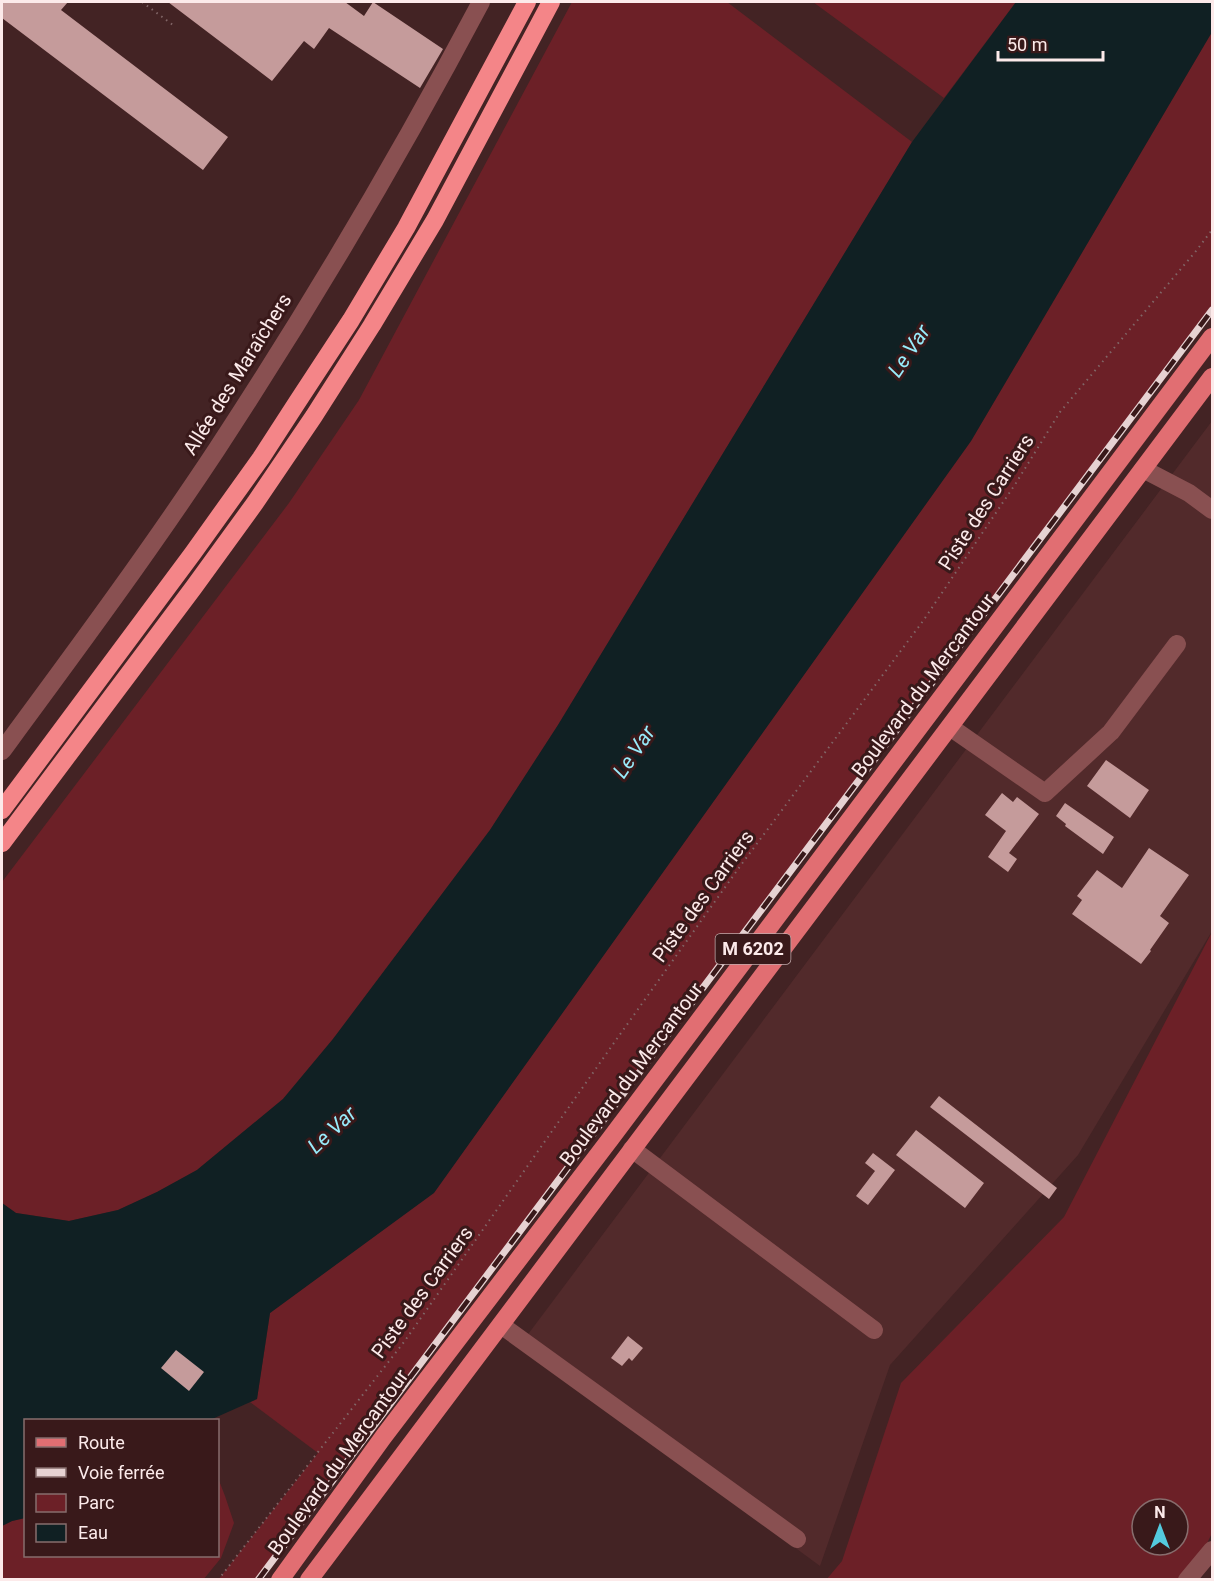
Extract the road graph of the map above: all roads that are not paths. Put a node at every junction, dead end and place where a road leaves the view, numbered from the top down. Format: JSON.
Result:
{"nodes":[{"id":1,"x":481,"y":2,"type":"edge"},
{"id":2,"x":524,"y":2,"type":"edge"},
{"id":3,"x":551,"y":2,"type":"edge"},
{"id":4,"x":1212,"y":337,"type":"edge"},
{"id":5,"x":1212,"y":377,"type":"edge"},
{"id":6,"x":1143,"y":469,"type":"junction"},
{"id":7,"x":1212,"y":510,"type":"edge"},
{"id":8,"x":1177,"y":644,"type":"dead end"},
{"id":9,"x":950,"y":727,"type":"junction"},
{"id":10,"x":2,"y":751,"type":"edge"},
{"id":11,"x":2,"y":810,"type":"edge"},
{"id":12,"x":2,"y":843,"type":"edge"},
{"id":13,"x":632,"y":1149,"type":"junction"},
{"id":14,"x":501,"y":1325,"type":"junction"},
{"id":15,"x":874,"y":1330,"type":"dead end"},
{"id":16,"x":797,"y":1539,"type":"dead end"},
{"id":17,"x":1212,"y":1550,"type":"edge"},
{"id":18,"x":280,"y":1580,"type":"edge"},
{"id":19,"x":309,"y":1580,"type":"edge"},
{"id":20,"x":1187,"y":1580,"type":"edge"}],
"edges":[{"from":1,"to":10,"type":"street","name":"Allée des Maraîchers"},
{"from":2,"to":11,"type":"highway"},
{"from":3,"to":12,"type":"highway"},
{"from":4,"to":18,"type":"main road","name":"Boulevard du Mercantour","number":"M 6202"},
{"from":5,"to":6,"type":"main road","number":"M 6202"},
{"from":6,"to":7,"type":"street"},
{"from":6,"to":9,"type":"main road","number":"M 6202"},
{"from":8,"to":9,"type":"street"},
{"from":9,"to":13,"type":"main road","number":"M 6202"},
{"from":13,"to":14,"type":"main road","number":"M 6202"},
{"from":13,"to":15,"type":"street"},
{"from":14,"to":16,"type":"street"},
{"from":14,"to":19,"type":"main road","number":"M 6202"},
{"from":17,"to":20,"type":"street"}]}
